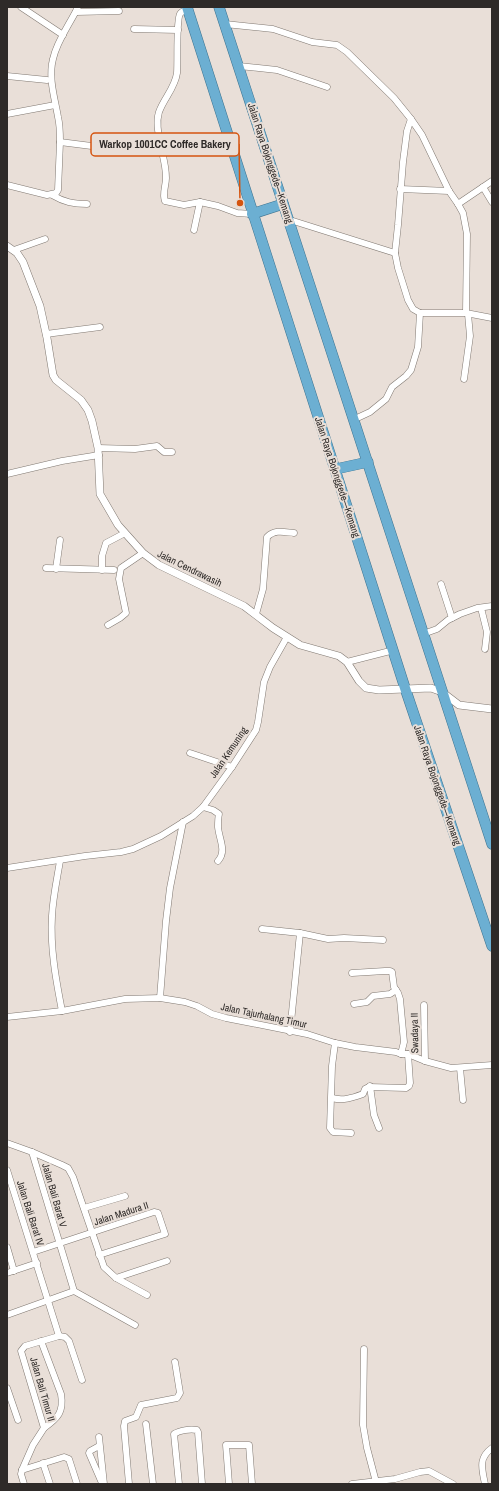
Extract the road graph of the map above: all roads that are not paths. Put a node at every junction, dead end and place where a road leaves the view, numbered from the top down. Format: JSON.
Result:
{"nodes":[{"id":1,"x":21,"y":7,"type":"edge"},
{"id":2,"x":220,"y":7,"type":"edge"},
{"id":3,"x":187,"y":8,"type":"edge"},
{"id":4,"x":77,"y":10,"type":"edge"},
{"id":5,"x":119,"y":11,"type":"dead end"},
{"id":6,"x":225,"y":24,"type":"junction"},
{"id":7,"x":134,"y":29,"type":"dead end"},
{"id":8,"x":178,"y":30,"type":"junction"},
{"id":9,"x":63,"y":35,"type":"junction"},
{"id":10,"x":239,"y":66,"type":"junction"},
{"id":11,"x":7,"y":76,"type":"edge"},
{"id":12,"x":47,"y":80,"type":"dead end"},
{"id":13,"x":327,"y":87,"type":"dead end"},
{"id":14,"x":55,"y":105,"type":"junction"},
{"id":15,"x":7,"y":114,"type":"edge"},
{"id":16,"x":410,"y":119,"type":"junction"},
{"id":17,"x":60,"y":142,"type":"junction"},
{"id":18,"x":162,"y":152,"type":"junction"},
{"id":19,"x":492,"y":181,"type":"edge"},
{"id":20,"x":7,"y":185,"type":"edge"},
{"id":21,"x":483,"y":187,"type":"junction"},
{"id":22,"x":400,"y":189,"type":"junction"},
{"id":23,"x":449,"y":190,"type":"junction"},
{"id":24,"x":52,"y":195,"type":"junction"},
{"id":25,"x":200,"y":202,"type":"junction"},
{"id":26,"x":492,"y":202,"type":"edge"},
{"id":27,"x":86,"y":204,"type":"dead end"},
{"id":28,"x":284,"y":204,"type":"junction"},
{"id":29,"x":458,"y":204,"type":"junction"},
{"id":30,"x":252,"y":214,"type":"junction"},
{"id":31,"x":290,"y":220,"type":"junction"},
{"id":32,"x":194,"y":230,"type":"dead end"},
{"id":33,"x":45,"y":239,"type":"dead end"},
{"id":34,"x":7,"y":246,"type":"edge"},
{"id":35,"x":14,"y":250,"type":"junction"},
{"id":36,"x":395,"y":253,"type":"junction"},
{"id":37,"x":420,"y":313,"type":"junction"},
{"id":38,"x":467,"y":313,"type":"junction"},
{"id":39,"x":492,"y":318,"type":"edge"},
{"id":40,"x":100,"y":327,"type":"dead end"},
{"id":41,"x":46,"y":334,"type":"junction"},
{"id":42,"x":464,"y":379,"type":"dead end"},
{"id":43,"x":355,"y":419,"type":"junction"},
{"id":44,"x":99,"y":452,"type":"junction"},
{"id":45,"x":172,"y":452,"type":"dead end"},
{"id":46,"x":368,"y":462,"type":"junction"},
{"id":47,"x":336,"y":469,"type":"junction"},
{"id":48,"x":7,"y":474,"type":"edge"},
{"id":49,"x":124,"y":533,"type":"junction"},
{"id":50,"x":294,"y":533,"type":"dead end"},
{"id":51,"x":60,"y":540,"type":"dead end"},
{"id":52,"x":143,"y":553,"type":"junction"},
{"id":53,"x":46,"y":568,"type":"dead end"},
{"id":54,"x":56,"y":569,"type":"junction"},
{"id":55,"x":102,"y":570,"type":"junction"},
{"id":56,"x":114,"y":570,"type":"dead end"},
{"id":57,"x":441,"y":584,"type":"dead end"},
{"id":58,"x":492,"y":606,"type":"edge"},
{"id":59,"x":481,"y":608,"type":"junction"},
{"id":60,"x":256,"y":614,"type":"junction"},
{"id":61,"x":452,"y":618,"type":"junction"},
{"id":62,"x":108,"y":625,"type":"dead end"},
{"id":63,"x":423,"y":634,"type":"junction"},
{"id":64,"x":287,"y":637,"type":"junction"},
{"id":65,"x":484,"y":649,"type":"dead end"},
{"id":66,"x":394,"y":650,"type":"junction"},
{"id":67,"x":347,"y":662,"type":"junction"},
{"id":68,"x":406,"y":688,"type":"junction"},
{"id":69,"x":442,"y":692,"type":"junction"},
{"id":70,"x":492,"y":709,"type":"edge"},
{"id":71,"x":190,"y":753,"type":"dead end"},
{"id":72,"x":232,"y":767,"type":"junction"},
{"id":73,"x":203,"y":807,"type":"junction"},
{"id":74,"x":183,"y":822,"type":"junction"},
{"id":75,"x":492,"y":844,"type":"edge"},
{"id":76,"x":60,"y":861,"type":"junction"},
{"id":77,"x":218,"y":861,"type":"dead end"},
{"id":78,"x":7,"y":868,"type":"edge"},
{"id":79,"x":262,"y":928,"type":"dead end"},
{"id":80,"x":300,"y":933,"type":"junction"},
{"id":81,"x":383,"y":940,"type":"dead end"},
{"id":82,"x":492,"y":946,"type":"edge"},
{"id":83,"x":352,"y":973,"type":"dead end"},
{"id":84,"x":396,"y":990,"type":"junction"},
{"id":85,"x":160,"y":998,"type":"junction"},
{"id":86,"x":354,"y":1004,"type":"dead end"},
{"id":87,"x":424,"y":1005,"type":"dead end"},
{"id":88,"x":62,"y":1011,"type":"junction"},
{"id":89,"x":7,"y":1017,"type":"edge"},
{"id":90,"x":290,"y":1032,"type":"junction"},
{"id":91,"x":335,"y":1043,"type":"junction"},
{"id":92,"x":405,"y":1054,"type":"junction"},
{"id":93,"x":425,"y":1060,"type":"junction"},
{"id":94,"x":492,"y":1065,"type":"edge"},
{"id":95,"x":460,"y":1068,"type":"junction"},
{"id":96,"x":370,"y":1086,"type":"junction"},
{"id":97,"x":332,"y":1098,"type":"junction"},
{"id":98,"x":463,"y":1100,"type":"dead end"},
{"id":99,"x":379,"y":1128,"type":"dead end"},
{"id":100,"x":350,"y":1133,"type":"dead end"},
{"id":101,"x":7,"y":1143,"type":"edge"},
{"id":102,"x":32,"y":1152,"type":"junction"},
{"id":103,"x":7,"y":1170,"type":"edge"},
{"id":104,"x":125,"y":1196,"type":"dead end"},
{"id":105,"x":84,"y":1208,"type":"junction"},
{"id":106,"x":92,"y":1233,"type":"junction"},
{"id":107,"x":59,"y":1244,"type":"junction"},
{"id":108,"x":7,"y":1248,"type":"edge"},
{"id":109,"x":33,"y":1252,"type":"junction"},
{"id":110,"x":99,"y":1255,"type":"junction"},
{"id":111,"x":167,"y":1261,"type":"dead end"},
{"id":112,"x":37,"y":1263,"type":"junction"},
{"id":113,"x":14,"y":1271,"type":"junction"},
{"id":114,"x":7,"y":1273,"type":"edge"},
{"id":115,"x":116,"y":1278,"type":"junction"},
{"id":116,"x":74,"y":1291,"type":"junction"},
{"id":117,"x":147,"y":1294,"type":"dead end"},
{"id":118,"x":48,"y":1301,"type":"junction"},
{"id":119,"x":7,"y":1314,"type":"edge"},
{"id":120,"x":135,"y":1325,"type":"dead end"},
{"id":121,"x":59,"y":1336,"type":"junction"},
{"id":122,"x":41,"y":1341,"type":"junction"},
{"id":123,"x":364,"y":1349,"type":"dead end"},
{"id":124,"x":175,"y":1362,"type":"dead end"},
{"id":125,"x":82,"y":1380,"type":"dead end"},
{"id":126,"x":7,"y":1388,"type":"edge"},
{"id":127,"x":18,"y":1420,"type":"dead end"},
{"id":128,"x":146,"y":1424,"type":"dead end"},
{"id":129,"x":44,"y":1428,"type":"junction"},
{"id":130,"x":99,"y":1437,"type":"dead end"},
{"id":131,"x":100,"y":1446,"type":"junction"},
{"id":132,"x":492,"y":1448,"type":"edge"},
{"id":133,"x":43,"y":1463,"type":"junction"},
{"id":134,"x":22,"y":1470,"type":"junction"},
{"id":135,"x":376,"y":1482,"type":"junction"},
{"id":136,"x":395,"y":1482,"type":"edge"},
{"id":137,"x":24,"y":1484,"type":"edge"},
{"id":138,"x":50,"y":1484,"type":"edge"},
{"id":139,"x":77,"y":1484,"type":"edge"},
{"id":140,"x":103,"y":1484,"type":"edge"},
{"id":141,"x":130,"y":1484,"type":"edge"},
{"id":142,"x":153,"y":1484,"type":"edge"},
{"id":143,"x":179,"y":1484,"type":"edge"},
{"id":144,"x":202,"y":1484,"type":"edge"},
{"id":145,"x":229,"y":1484,"type":"edge"},
{"id":146,"x":252,"y":1484,"type":"edge"},
{"id":147,"x":352,"y":1484,"type":"edge"},
{"id":148,"x":454,"y":1484,"type":"edge"},
{"id":149,"x":485,"y":1484,"type":"edge"}],
"edges":[{"from":1,"to":9,"type":"street"},
{"from":2,"to":6,"type":"highway","name":"Jalan Raya Bojonggede—Kemang"},
{"from":3,"to":8,"type":"street"},
{"from":3,"to":30,"type":"highway","name":"Jalan Raya Bojonggede—Kemang"},
{"from":4,"to":5,"type":"street"},
{"from":4,"to":9,"type":"street"},
{"from":6,"to":10,"type":"highway","name":"Jalan Raya Bojonggede—Kemang"},
{"from":6,"to":16,"type":"street"},
{"from":7,"to":8,"type":"street"},
{"from":8,"to":18,"type":"street"},
{"from":9,"to":14,"type":"street"},
{"from":10,"to":13,"type":"street"},
{"from":10,"to":28,"type":"highway","name":"Jalan Raya Bojonggede—Kemang"},
{"from":11,"to":12,"type":"street"},
{"from":14,"to":15,"type":"street"},
{"from":14,"to":17,"type":"street"},
{"from":16,"to":22,"type":"street"},
{"from":16,"to":23,"type":"street"},
{"from":17,"to":18,"type":"street"},
{"from":17,"to":24,"type":"street"},
{"from":18,"to":25,"type":"street"},
{"from":19,"to":21,"type":"street"},
{"from":20,"to":24,"type":"street"},
{"from":21,"to":26,"type":"street"},
{"from":21,"to":29,"type":"street"},
{"from":22,"to":23,"type":"street"},
{"from":22,"to":36,"type":"street"},
{"from":23,"to":29,"type":"street"},
{"from":24,"to":27,"type":"street"},
{"from":25,"to":30,"type":"street"},
{"from":25,"to":32,"type":"street"},
{"from":28,"to":30,"type":"highway"},
{"from":28,"to":31,"type":"highway","name":"Jalan Raya Bojonggede—Kemang"},
{"from":29,"to":38,"type":"street"},
{"from":30,"to":47,"type":"highway","name":"Jalan Raya Bojonggede—Kemang"},
{"from":31,"to":36,"type":"street"},
{"from":31,"to":43,"type":"highway","name":"Jalan Raya Bojonggede—Kemang"},
{"from":33,"to":35,"type":"street"},
{"from":34,"to":35,"type":"street","name":"Jalan Cendrawasih"},
{"from":35,"to":41,"type":"street","name":"Jalan Cendrawasih"},
{"from":36,"to":37,"type":"street"},
{"from":37,"to":38,"type":"street"},
{"from":37,"to":43,"type":"street"},
{"from":38,"to":39,"type":"street"},
{"from":38,"to":42,"type":"street"},
{"from":40,"to":41,"type":"street"},
{"from":41,"to":44,"type":"street","name":"Jalan Cendrawasih"},
{"from":43,"to":46,"type":"highway","name":"Jalan Raya Bojonggede—Kemang"},
{"from":44,"to":45,"type":"street"},
{"from":44,"to":48,"type":"street"},
{"from":44,"to":49,"type":"street","name":"Jalan Cendrawasih"},
{"from":46,"to":47,"type":"highway"},
{"from":46,"to":63,"type":"highway","name":"Jalan Raya Bojonggede—Kemang"},
{"from":47,"to":66,"type":"highway","name":"Jalan Raya Bojonggede—Kemang"},
{"from":49,"to":52,"type":"street","name":"Jalan Cendrawasih"},
{"from":49,"to":55,"type":"street"},
{"from":50,"to":60,"type":"street"},
{"from":51,"to":54,"type":"street"},
{"from":52,"to":60,"type":"street","name":"Jalan Cendrawasih"},
{"from":52,"to":62,"type":"street"},
{"from":53,"to":54,"type":"street"},
{"from":54,"to":55,"type":"street"},
{"from":55,"to":56,"type":"street"},
{"from":57,"to":61,"type":"street"},
{"from":58,"to":59,"type":"street"},
{"from":59,"to":61,"type":"street"},
{"from":59,"to":65,"type":"street"},
{"from":60,"to":64,"type":"street","name":"Jalan Cendrawasih"},
{"from":61,"to":63,"type":"street"},
{"from":63,"to":69,"type":"highway","name":"Jalan Raya Bojonggede—Kemang"},
{"from":64,"to":67,"type":"street","name":"Jalan Cendrawasih"},
{"from":64,"to":72,"type":"street","name":"Jalan Kemuning"},
{"from":66,"to":67,"type":"street"},
{"from":66,"to":68,"type":"highway","name":"Jalan Raya Bojonggede—Kemang"},
{"from":67,"to":68,"type":"street","name":"Jalan Cendrawasih"},
{"from":68,"to":69,"type":"street"},
{"from":68,"to":82,"type":"highway","name":"Jalan Raya Bojonggede—Kemang"},
{"from":69,"to":70,"type":"street"},
{"from":69,"to":75,"type":"highway","name":"Jalan Raya Bojonggede—Kemang"},
{"from":71,"to":72,"type":"street"},
{"from":72,"to":73,"type":"street","name":"Jalan Kemuning"},
{"from":73,"to":74,"type":"street","name":"Jalan Kemuning"},
{"from":73,"to":77,"type":"street"},
{"from":74,"to":76,"type":"street","name":"Jalan Kemuning"},
{"from":74,"to":85,"type":"street"},
{"from":76,"to":78,"type":"street","name":"Jalan Kemuning"},
{"from":76,"to":88,"type":"street"},
{"from":79,"to":80,"type":"street"},
{"from":80,"to":81,"type":"street"},
{"from":80,"to":90,"type":"street"},
{"from":83,"to":84,"type":"street"},
{"from":84,"to":86,"type":"street"},
{"from":84,"to":92,"type":"street"},
{"from":85,"to":88,"type":"street","name":"Jalan Tajurhalang Timur"},
{"from":85,"to":90,"type":"street","name":"Jalan Tajurhalang Timur"},
{"from":87,"to":93,"type":"street","name":"Swadaya II"},
{"from":88,"to":89,"type":"street","name":"Jalan Tajurhalang Timur"},
{"from":90,"to":91,"type":"street","name":"Jalan Tajurhalang Timur"},
{"from":91,"to":92,"type":"street","name":"Jalan Tajurhalang Timur"},
{"from":91,"to":97,"type":"street"},
{"from":92,"to":93,"type":"street","name":"Jalan Tajurhalang Timur"},
{"from":92,"to":96,"type":"street"},
{"from":93,"to":95,"type":"street","name":"Jalan Tajurhalang Timur"},
{"from":94,"to":95,"type":"street","name":"Jalan Tajurhalang Timur"},
{"from":95,"to":98,"type":"street"},
{"from":96,"to":97,"type":"street"},
{"from":96,"to":99,"type":"street"},
{"from":97,"to":100,"type":"street"},
{"from":101,"to":102,"type":"street"},
{"from":102,"to":105,"type":"street"},
{"from":102,"to":107,"type":"street","name":"Jalan Bali Barat V"},
{"from":103,"to":109,"type":"street","name":"Jalan Bali Barat IV"},
{"from":104,"to":105,"type":"street"},
{"from":105,"to":106,"type":"street"},
{"from":106,"to":107,"type":"street"},
{"from":106,"to":110,"type":"street"},
{"from":106,"to":110,"type":"street","name":"Jalan Madura II"},
{"from":107,"to":109,"type":"street"},
{"from":107,"to":116,"type":"street","name":"Jalan Bali Barat V"},
{"from":108,"to":113,"type":"street"},
{"from":109,"to":112,"type":"street","name":"Jalan Bali Barat IV"},
{"from":110,"to":115,"type":"street"},
{"from":111,"to":115,"type":"street"},
{"from":112,"to":113,"type":"street"},
{"from":112,"to":118,"type":"street","name":"Jalan Bali Barat IV"},
{"from":113,"to":114,"type":"street"},
{"from":115,"to":117,"type":"street"},
{"from":116,"to":118,"type":"street"},
{"from":116,"to":120,"type":"street"},
{"from":118,"to":119,"type":"street"},
{"from":118,"to":121,"type":"street","name":"Jalan Bali Barat IV"},
{"from":121,"to":122,"type":"street","name":"Jalan Bali Timur II"},
{"from":121,"to":125,"type":"street"},
{"from":122,"to":129,"type":"street"},
{"from":122,"to":129,"type":"street","name":"Jalan Bali Timur II"},
{"from":123,"to":135,"type":"street"},
{"from":124,"to":141,"type":"street"},
{"from":126,"to":127,"type":"street"},
{"from":128,"to":142,"type":"street"},
{"from":129,"to":134,"type":"street","name":"Jalan Bali Timur II"},
{"from":130,"to":131,"type":"street"},
{"from":131,"to":140,"type":"street"},
{"from":131,"to":140,"type":"street"},
{"from":132,"to":149,"type":"street"},
{"from":133,"to":134,"type":"street"},
{"from":133,"to":138,"type":"street"},
{"from":133,"to":139,"type":"street"},
{"from":134,"to":137,"type":"street"},
{"from":135,"to":136,"type":"street"},
{"from":135,"to":147,"type":"street"},
{"from":136,"to":148,"type":"street"},
{"from":143,"to":144,"type":"street"},
{"from":145,"to":146,"type":"street"}]}
